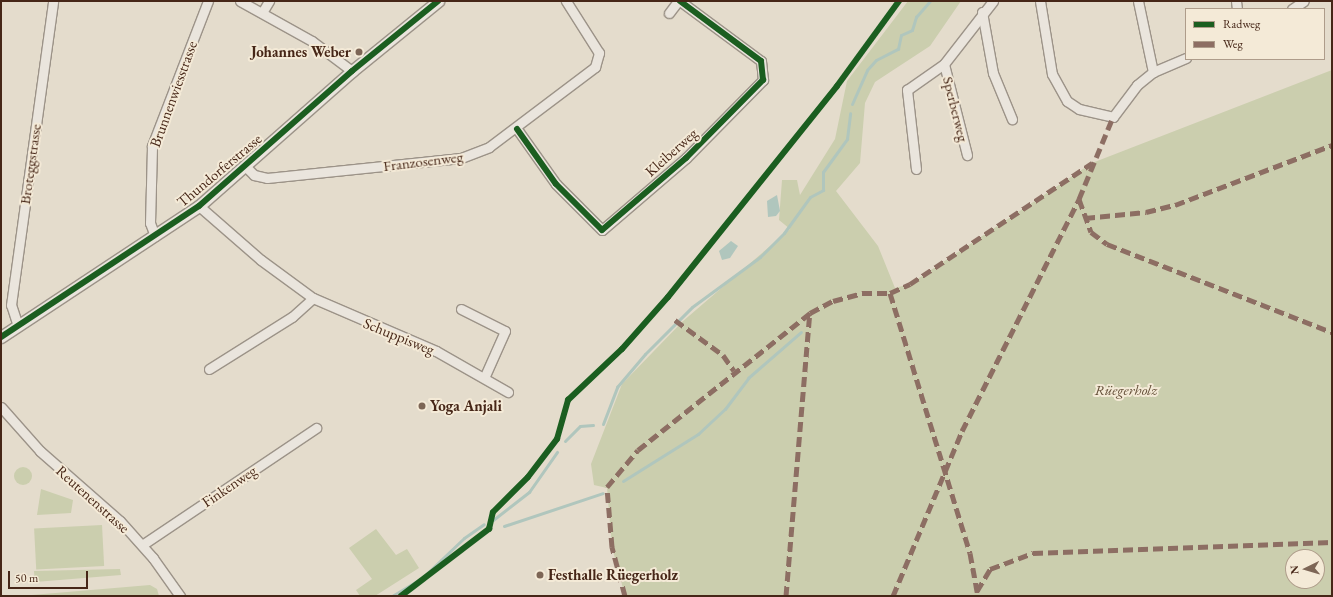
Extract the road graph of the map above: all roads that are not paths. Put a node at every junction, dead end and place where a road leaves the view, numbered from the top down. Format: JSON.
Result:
{"nodes":[{"id":1,"x":53,"y":1,"type":"edge"},
{"id":2,"x":208,"y":1,"type":"edge"},
{"id":3,"x":240,"y":1,"type":"edge"},
{"id":4,"x":270,"y":1,"type":"edge"},
{"id":5,"x":438,"y":1,"type":"edge"},
{"id":6,"x":566,"y":1,"type":"edge"},
{"id":7,"x":679,"y":1,"type":"edge"},
{"id":8,"x":993,"y":1,"type":"edge"},
{"id":9,"x":1040,"y":1,"type":"edge"},
{"id":10,"x":1138,"y":1,"type":"edge"},
{"id":11,"x":1304,"y":1,"type":"edge"},
{"id":12,"x":1294,"y":8,"type":"edge"},
{"id":13,"x":263,"y":11,"type":"junction"},
{"id":14,"x":982,"y":12,"type":"junction"},
{"id":15,"x":669,"y":13,"type":"dead end"},
{"id":16,"x":1185,"y":58,"type":"edge"},
{"id":17,"x":944,"y":64,"type":"junction"},
{"id":18,"x":352,"y":71,"type":"junction"},
{"id":19,"x":1153,"y":72,"type":"junction"},
{"id":20,"x":1012,"y":119,"type":"dead end"},
{"id":21,"x":517,"y":129,"type":"junction"},
{"id":22,"x":967,"y":155,"type":"dead end"},
{"id":23,"x":246,"y":167,"type":"junction"},
{"id":24,"x":916,"y":169,"type":"dead end"},
{"id":25,"x":199,"y":206,"type":"junction"},
{"id":26,"x":155,"y":236,"type":"junction"},
{"id":27,"x":312,"y":298,"type":"junction"},
{"id":28,"x":462,"y":309,"type":"dead end"},
{"id":29,"x":18,"y":326,"type":"junction"},
{"id":30,"x":1,"y":337,"type":"edge"},
{"id":31,"x":209,"y":369,"type":"dead end"},
{"id":32,"x":485,"y":376,"type":"junction"},
{"id":33,"x":508,"y":392,"type":"dead end"},
{"id":34,"x":1,"y":407,"type":"edge"},
{"id":35,"x":316,"y":428,"type":"dead end"},
{"id":36,"x":142,"y":545,"type":"junction"},
{"id":37,"x":180,"y":596,"type":"edge"}],
"edges":[{"from":1,"to":29,"type":"street","name":"Broteggstrasse"},
{"from":2,"to":26,"type":"street","name":"Brunnenwiesstrasse"},
{"from":3,"to":13,"type":"street"},
{"from":4,"to":13,"type":"street"},
{"from":5,"to":18,"type":"street","name":"Thundorferstrasse"},
{"from":6,"to":21,"type":"street","name":"Franzosenweg"},
{"from":7,"to":15,"type":"street"},
{"from":7,"to":21,"type":"street","name":"Kleiberweg"},
{"from":8,"to":14,"type":"street","name":"Sperberweg"},
{"from":9,"to":19,"type":"street"},
{"from":10,"to":19,"type":"street"},
{"from":11,"to":12,"type":"street"},
{"from":13,"to":18,"type":"street"},
{"from":14,"to":17,"type":"street","name":"Sperberweg"},
{"from":14,"to":20,"type":"street"},
{"from":16,"to":19,"type":"street"},
{"from":17,"to":22,"type":"street","name":"Sperberweg"},
{"from":17,"to":24,"type":"street","name":"Sperberweg"},
{"from":18,"to":23,"type":"street","name":"Thundorferstrasse"},
{"from":21,"to":23,"type":"street","name":"Franzosenweg"},
{"from":23,"to":25,"type":"street","name":"Thundorferstrasse"},
{"from":25,"to":26,"type":"street","name":"Thundorferstrasse"},
{"from":25,"to":27,"type":"street","name":"Schuppisweg"},
{"from":26,"to":29,"type":"street","name":"Thundorferstrasse"},
{"from":27,"to":31,"type":"street"},
{"from":27,"to":32,"type":"street","name":"Schuppisweg"},
{"from":28,"to":32,"type":"street"},
{"from":29,"to":30,"type":"street","name":"Thundorferstrasse"},
{"from":32,"to":33,"type":"street","name":"Schuppisweg"},
{"from":34,"to":36,"type":"street","name":"Reutenenstrasse"},
{"from":35,"to":36,"type":"street","name":"Finkenweg"},
{"from":36,"to":37,"type":"street","name":"Reutenenstrasse"}]}
